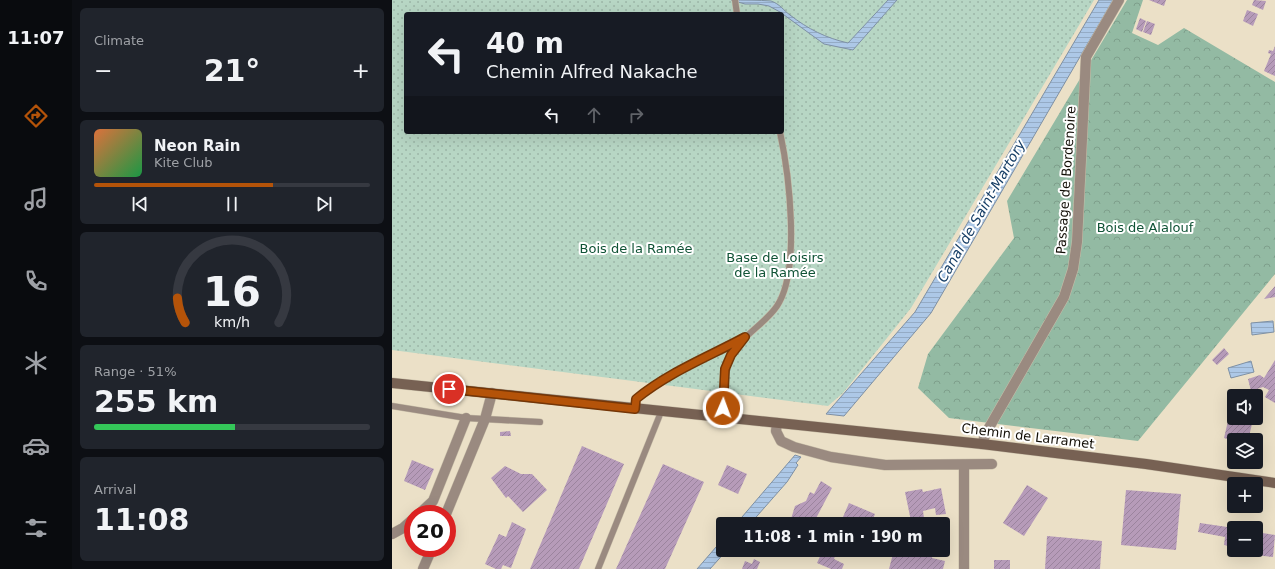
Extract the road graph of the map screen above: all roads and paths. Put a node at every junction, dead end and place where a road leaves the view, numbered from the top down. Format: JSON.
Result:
{"nodes":[{"id":1,"x":1119,"y":0,"type":"edge"},
{"id":2,"x":780,"y":134,"type":"edge"},
{"id":3,"x":745,"y":337,"type":"junction"},
{"id":4,"x":392,"y":383,"type":"edge"},
{"id":5,"x":492,"y":393,"type":"junction"},
{"id":6,"x":392,"y":406,"type":"edge"},
{"id":7,"x":635,"y":409,"type":"junction"},
{"id":8,"x":660,"y":412,"type":"junction"},
{"id":9,"x":466,"y":418,"type":"junction"},
{"id":10,"x":722,"y":418,"type":"junction"},
{"id":11,"x":485,"y":419,"type":"junction"},
{"id":12,"x":540,"y":422,"type":"dead end"},
{"id":13,"x":776,"y":423,"type":"junction"},
{"id":14,"x":982,"y":444,"type":"junction"},
{"id":15,"x":452,"y":453,"type":"junction"},
{"id":16,"x":469,"y":460,"type":"junction"},
{"id":17,"x":992,"y":464,"type":"dead end"},
{"id":18,"x":964,"y":465,"type":"junction"},
{"id":19,"x":1275,"y":483,"type":"edge"},
{"id":20,"x":429,"y":505,"type":"edge"},
{"id":21,"x":450,"y":505,"type":"edge"},
{"id":22,"x":404,"y":527,"type":"edge"},
{"id":23,"x":392,"y":534,"type":"edge"},
{"id":24,"x":428,"y":557,"type":"edge"},
{"id":25,"x":423,"y":569,"type":"edge"},
{"id":26,"x":598,"y":569,"type":"edge"},
{"id":27,"x":964,"y":569,"type":"edge"}],
"edges":[{"from":1,"to":14,"type":"street","name":"Passage de Bordenoire"},
{"from":2,"to":3,"type":"lane"},
{"from":3,"to":7,"type":"lane"},
{"from":3,"to":10,"type":"lane"},
{"from":4,"to":5,"type":"main road","name":"Chemin de Larramet"},
{"from":5,"to":7,"type":"main road","name":"Chemin de Larramet"},
{"from":5,"to":11,"type":"street"},
{"from":6,"to":9,"type":"lane"},
{"from":7,"to":8,"type":"main road","name":"Chemin de Larramet"},
{"from":8,"to":10,"type":"main road","name":"Chemin de Larramet"},
{"from":8,"to":26,"type":"lane"},
{"from":9,"to":11,"type":"lane"},
{"from":9,"to":15,"type":"street"},
{"from":10,"to":13,"type":"main road","name":"Chemin de Larramet"},
{"from":11,"to":12,"type":"lane"},
{"from":11,"to":16,"type":"street"},
{"from":13,"to":14,"type":"main road","name":"Chemin de Larramet"},
{"from":13,"to":18,"type":"street"},
{"from":14,"to":19,"type":"main road","name":"Chemin de Larramet"},
{"from":15,"to":16,"type":"street"},
{"from":15,"to":20,"type":"street"},
{"from":16,"to":21,"type":"street"},
{"from":17,"to":18,"type":"street"},
{"from":18,"to":27,"type":"street"},
{"from":22,"to":23,"type":"street"},
{"from":24,"to":25,"type":"street"}]}
